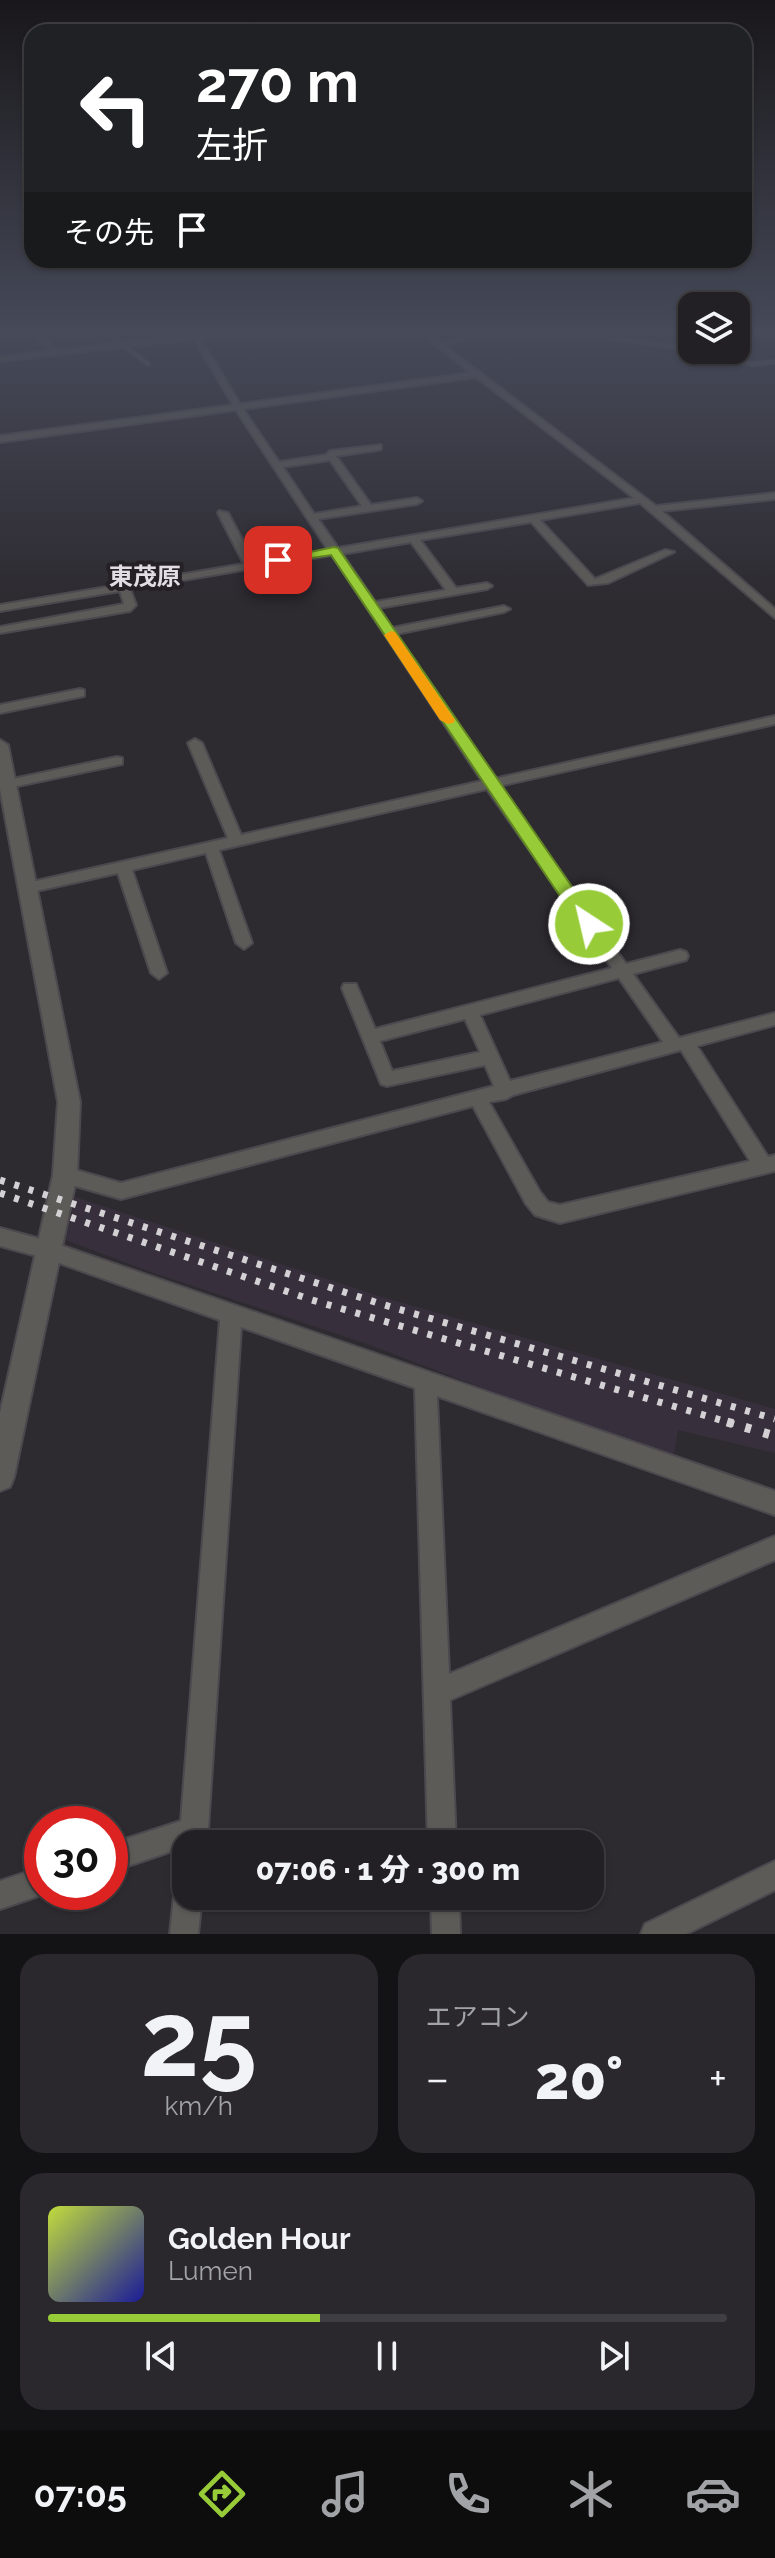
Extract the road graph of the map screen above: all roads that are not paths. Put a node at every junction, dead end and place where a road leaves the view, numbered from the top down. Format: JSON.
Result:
{"nodes":[{"id":1,"x":117,"y":423,"type":"edge"},
{"id":2,"x":249,"y":423,"type":"edge"},
{"id":3,"x":543,"y":423,"type":"edge"},
{"id":4,"x":0,"y":439,"type":"edge"},
{"id":5,"x":378,"y":447,"type":"dead end"},
{"id":6,"x":331,"y":457,"type":"junction"},
{"id":7,"x":278,"y":465,"type":"junction"},
{"id":8,"x":775,"y":496,"type":"edge"},
{"id":9,"x":642,"y":500,"type":"junction"},
{"id":10,"x":417,"y":501,"type":"dead end"},
{"id":11,"x":369,"y":509,"type":"junction"},
{"id":12,"x":654,"y":509,"type":"junction"},
{"id":13,"x":223,"y":513,"type":"dead end"},
{"id":14,"x":312,"y":517,"type":"junction"},
{"id":15,"x":533,"y":518,"type":"junction"},
{"id":16,"x":412,"y":537,"type":"junction"},
{"id":17,"x":334,"y":551,"type":"junction"},
{"id":18,"x":669,"y":552,"type":"dead end"},
{"id":19,"x":250,"y":565,"type":"junction"},
{"id":20,"x":487,"y":586,"type":"dead end"},
{"id":21,"x":124,"y":588,"type":"junction"},
{"id":22,"x":453,"y":591,"type":"junction"},
{"id":23,"x":373,"y":606,"type":"junction"},
{"id":24,"x":0,"y":608,"type":"edge"},
{"id":25,"x":504,"y":609,"type":"dead end"},
{"id":26,"x":775,"y":615,"type":"edge"},
{"id":27,"x":0,"y":630,"type":"edge"},
{"id":28,"x":388,"y":632,"type":"junction"},
{"id":29,"x":80,"y":693,"type":"dead end"},
{"id":30,"x":0,"y":709,"type":"edge"},
{"id":31,"x":775,"y":720,"type":"edge"},
{"id":32,"x":195,"y":743,"type":"dead end"},
{"id":33,"x":1,"y":752,"type":"edge"},
{"id":34,"x":117,"y":761,"type":"dead end"},
{"id":35,"x":490,"y":783,"type":"junction"},
{"id":36,"x":8,"y":784,"type":"junction"},
{"id":37,"x":236,"y":841,"type":"junction"},
{"id":38,"x":211,"y":847,"type":"junction"},
{"id":39,"x":123,"y":866,"type":"junction"},
{"id":40,"x":27,"y":888,"type":"junction"},
{"id":41,"x":244,"y":943,"type":"dead end"},
{"id":42,"x":680,"y":956,"type":"dead end"},
{"id":43,"x":621,"y":971,"type":"junction"},
{"id":44,"x":159,"y":973,"type":"dead end"},
{"id":45,"x":350,"y":988,"type":"dead end"},
{"id":46,"x":470,"y":1012,"type":"junction"},
{"id":47,"x":775,"y":1019,"type":"edge"},
{"id":48,"x":370,"y":1037,"type":"junction"},
{"id":49,"x":679,"y":1043,"type":"junction"},
{"id":50,"x":490,"y":1057,"type":"junction"},
{"id":51,"x":506,"y":1092,"type":"junction"},
{"id":52,"x":478,"y":1099,"type":"junction"},
{"id":53,"x":769,"y":1164,"type":"edge"},
{"id":54,"x":65,"y":1175,"type":"junction"},
{"id":55,"x":0,"y":1237,"type":"edge"},
{"id":56,"x":48,"y":1250,"type":"junction"},
{"id":57,"x":231,"y":1315,"type":"junction"},
{"id":58,"x":426,"y":1380,"type":"junction"},
{"id":59,"x":0,"y":1477,"type":"edge"},
{"id":60,"x":775,"y":1503,"type":"edge"},
{"id":61,"x":775,"y":1548,"type":"edge"},
{"id":62,"x":435,"y":1693,"type":"junction"},
{"id":63,"x":194,"y":1830,"type":"edge"},
{"id":64,"x":441,"y":1830,"type":"edge"},
{"id":65,"x":172,"y":1842,"type":"edge"},
{"id":66,"x":128,"y":1853,"type":"edge"},
{"id":67,"x":775,"y":1875,"type":"edge"},
{"id":68,"x":24,"y":1887,"type":"edge"},
{"id":69,"x":0,"y":1895,"type":"edge"},
{"id":70,"x":187,"y":1910,"type":"edge"},
{"id":71,"x":445,"y":1910,"type":"edge"},
{"id":72,"x":184,"y":1934,"type":"edge"},
{"id":73,"x":446,"y":1934,"type":"edge"},
{"id":74,"x":655,"y":1934,"type":"edge"}],
"edges":[{"from":1,"to":4,"type":"street"},
{"from":2,"to":7,"type":"street"},
{"from":3,"to":9,"type":"street"},
{"from":5,"to":6,"type":"street"},
{"from":6,"to":7,"type":"street"},
{"from":6,"to":11,"type":"street"},
{"from":7,"to":14,"type":"street"},
{"from":8,"to":12,"type":"street"},
{"from":9,"to":12,"type":"street"},
{"from":9,"to":15,"type":"street"},
{"from":10,"to":11,"type":"street"},
{"from":11,"to":14,"type":"street"},
{"from":12,"to":26,"type":"street"},
{"from":13,"to":19,"type":"street"},
{"from":14,"to":17,"type":"street"},
{"from":15,"to":16,"type":"street"},
{"from":15,"to":18,"type":"street"},
{"from":16,"to":17,"type":"street"},
{"from":16,"to":22,"type":"street"},
{"from":17,"to":19,"type":"street"},
{"from":17,"to":23,"type":"street"},
{"from":19,"to":21,"type":"street"},
{"from":20,"to":22,"type":"street"},
{"from":21,"to":24,"type":"street"},
{"from":21,"to":27,"type":"street"},
{"from":22,"to":23,"type":"street"},
{"from":23,"to":28,"type":"street"},
{"from":25,"to":28,"type":"street"},
{"from":28,"to":35,"type":"street"},
{"from":29,"to":30,"type":"street"},
{"from":31,"to":35,"type":"street"},
{"from":32,"to":37,"type":"street"},
{"from":33,"to":36,"type":"street"},
{"from":34,"to":36,"type":"street"},
{"from":35,"to":37,"type":"street"},
{"from":35,"to":43,"type":"street"},
{"from":36,"to":40,"type":"street"},
{"from":37,"to":38,"type":"street"},
{"from":38,"to":39,"type":"street"},
{"from":38,"to":41,"type":"street"},
{"from":39,"to":40,"type":"street"},
{"from":39,"to":44,"type":"street"},
{"from":40,"to":54,"type":"street"},
{"from":42,"to":43,"type":"street"},
{"from":43,"to":46,"type":"street"},
{"from":43,"to":49,"type":"street"},
{"from":45,"to":48,"type":"street"},
{"from":46,"to":48,"type":"street"},
{"from":46,"to":50,"type":"street"},
{"from":47,"to":49,"type":"street"},
{"from":48,"to":50,"type":"street"},
{"from":49,"to":51,"type":"street"},
{"from":49,"to":53,"type":"street"},
{"from":50,"to":51,"type":"street"},
{"from":51,"to":52,"type":"street"},
{"from":52,"to":53,"type":"street"},
{"from":52,"to":54,"type":"street"},
{"from":54,"to":56,"type":"street"},
{"from":55,"to":56,"type":"street"},
{"from":56,"to":57,"type":"street"},
{"from":56,"to":59,"type":"street"},
{"from":57,"to":58,"type":"street"},
{"from":57,"to":63,"type":"street"},
{"from":58,"to":60,"type":"street"},
{"from":58,"to":62,"type":"street"},
{"from":61,"to":62,"type":"street"},
{"from":62,"to":64,"type":"street"},
{"from":65,"to":66,"type":"street"},
{"from":67,"to":74,"type":"street"},
{"from":68,"to":69,"type":"street"},
{"from":70,"to":72,"type":"street"},
{"from":71,"to":73,"type":"street"}]}
